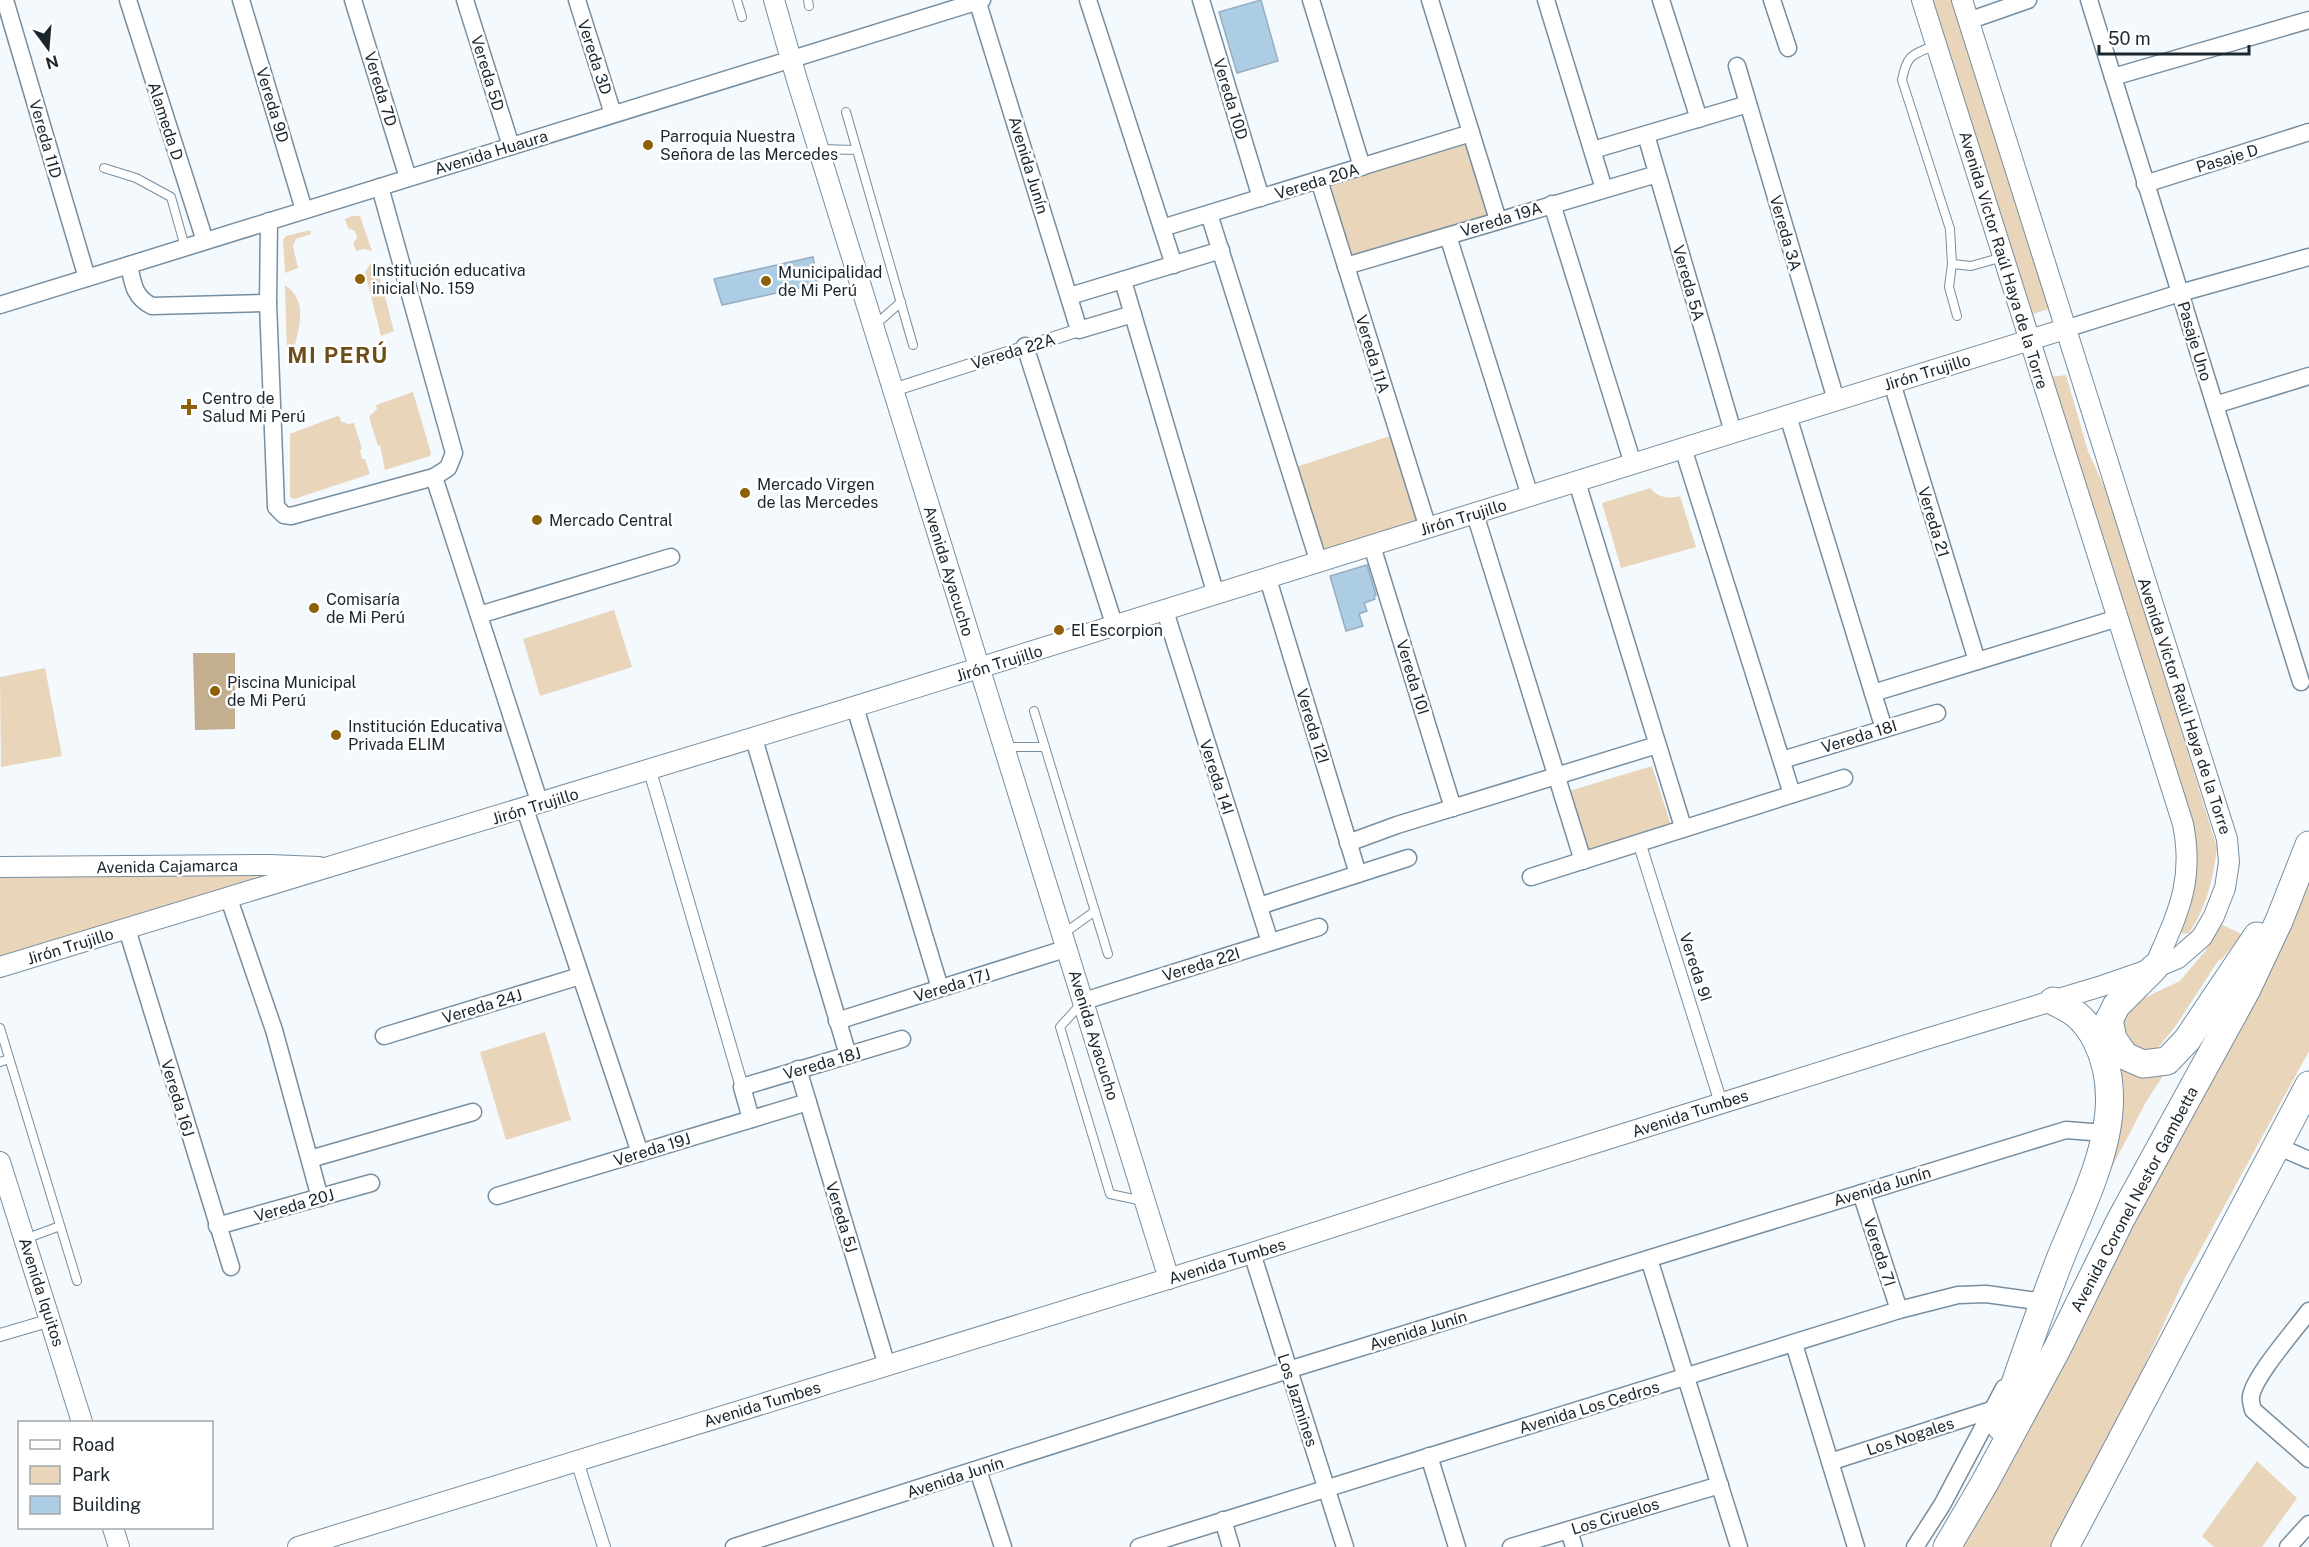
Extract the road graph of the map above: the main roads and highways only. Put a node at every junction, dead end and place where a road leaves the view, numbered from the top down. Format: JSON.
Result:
{"nodes":[{"id":1,"x":2304,"y":855,"type":"edge"},
{"id":2,"x":2154,"y":968,"type":"road end"},
{"id":3,"x":2053,"y":1001,"type":"road end"},
{"id":4,"x":2109,"y":1020,"type":"junction"},
{"id":5,"x":2098,"y":1045,"type":"junction"},
{"id":6,"x":2309,"y":1084,"type":"edge"},
{"id":7,"x":1984,"y":1484,"type":"junction"},
{"id":8,"x":1947,"y":1547,"type":"edge"},
{"id":9,"x":2065,"y":1547,"type":"edge"}],
"edges":[{"from":1,"to":4,"type":"highway"},
{"from":1,"to":7,"type":"highway","name":"Avenida Coronel Nestor Gambetta"},
{"from":2,"to":4,"type":"highway"},
{"from":3,"to":5,"type":"highway"},
{"from":4,"to":5,"type":"highway"},
{"from":5,"to":7,"type":"highway"},
{"from":6,"to":9,"type":"highway"},
{"from":7,"to":8,"type":"highway","name":"Avenida Coronel Nestor Gambetta"}]}
